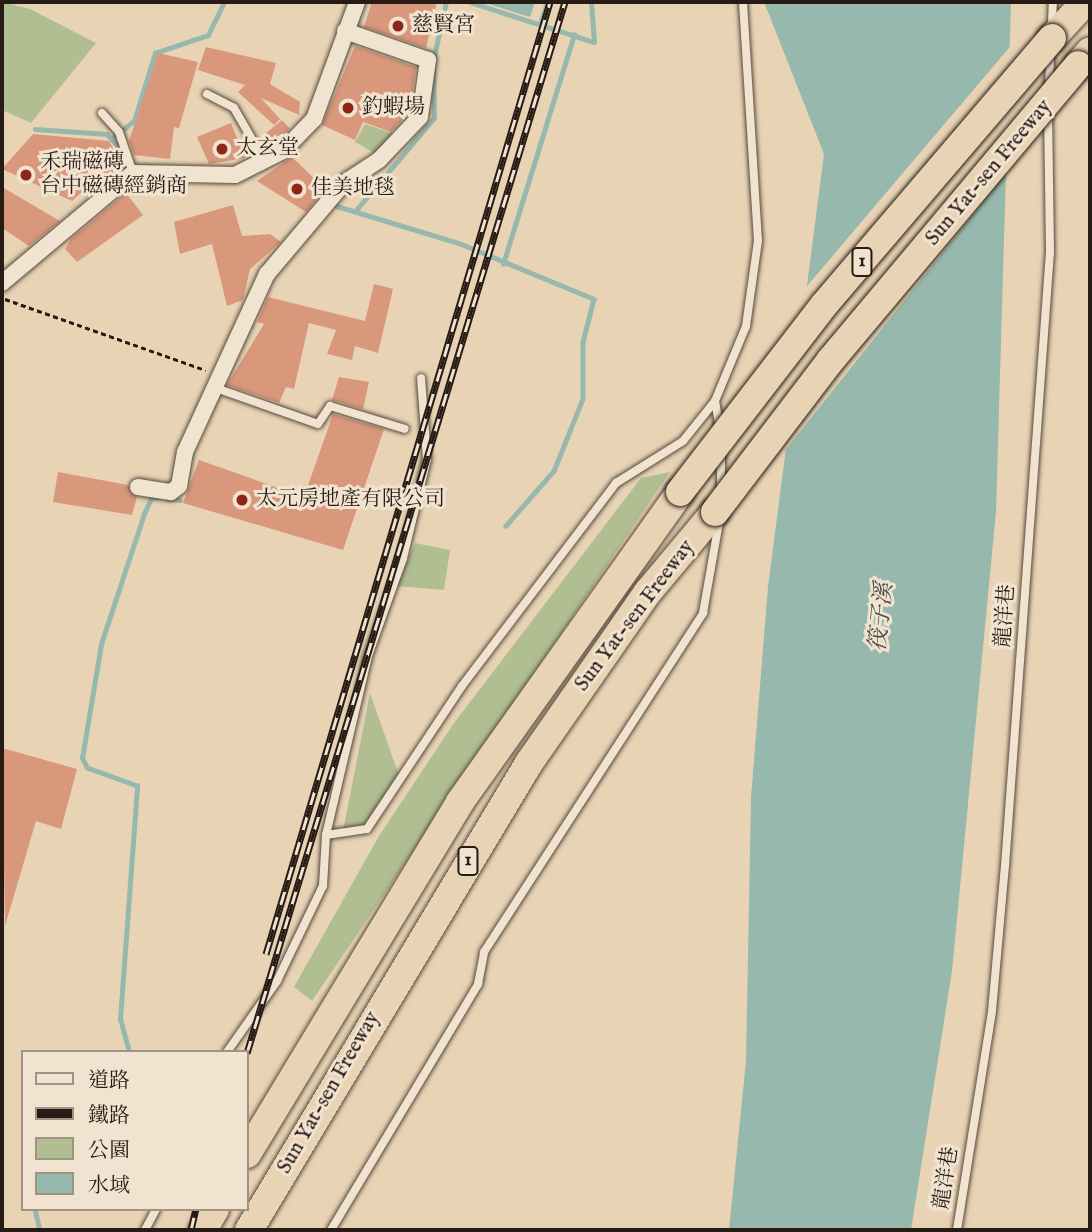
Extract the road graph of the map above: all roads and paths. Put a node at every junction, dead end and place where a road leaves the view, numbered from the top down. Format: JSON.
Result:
{"nodes":[{"id":1,"x":357,"y":2,"type":"edge"},
{"id":2,"x":743,"y":2,"type":"edge"},
{"id":3,"x":1054,"y":2,"type":"edge"},
{"id":4,"x":1085,"y":2,"type":"edge"},
{"id":5,"x":345,"y":30,"type":"junction"},
{"id":6,"x":1084,"y":58,"type":"edge"},
{"id":7,"x":207,"y":94,"type":"dead end"},
{"id":8,"x":102,"y":113,"type":"dead end"},
{"id":9,"x":265,"y":162,"type":"junction"},
{"id":10,"x":133,"y":173,"type":"junction"},
{"id":11,"x":2,"y":284,"type":"edge"},
{"id":12,"x":2,"y":298,"type":"edge"},
{"id":13,"x":422,"y":378,"type":"dead end"},
{"id":14,"x":218,"y":382,"type":"junction"},
{"id":15,"x":715,"y":401,"type":"junction"},
{"id":16,"x":405,"y":429,"type":"dead end"},
{"id":17,"x":138,"y":487,"type":"dead end"},
{"id":18,"x":326,"y":835,"type":"junction"},
{"id":19,"x":228,"y":1050,"type":"edge"},
{"id":20,"x":248,"y":1152,"type":"edge"},
{"id":21,"x":155,"y":1211,"type":"edge"},
{"id":22,"x":214,"y":1211,"type":"edge"},
{"id":23,"x":145,"y":1230,"type":"edge"},
{"id":24,"x":203,"y":1230,"type":"edge"},
{"id":25,"x":249,"y":1230,"type":"edge"},
{"id":26,"x":331,"y":1230,"type":"edge"},
{"id":27,"x":957,"y":1230,"type":"edge"}],
"edges":[{"from":1,"to":5,"type":"street"},
{"from":2,"to":15,"type":"lane"},
{"from":3,"to":27,"type":"lane","name":"龍洋巷"},
{"from":4,"to":20,"type":"highway","name":"Sun Yat-sen Freeway","number":"1","bridge":true},
{"from":5,"to":9,"type":"street"},
{"from":5,"to":14,"type":"street"},
{"from":6,"to":25,"type":"highway","name":"Sun Yat-sen Freeway","number":"1","bridge":true},
{"from":7,"to":9,"type":"lane"},
{"from":8,"to":10,"type":"lane"},
{"from":9,"to":10,"type":"street"},
{"from":10,"to":11,"type":"street"},
{"from":12,"to":14,"type":"path"},
{"from":13,"to":18,"type":"lane"},
{"from":14,"to":16,"type":"lane"},
{"from":14,"to":17,"type":"street"},
{"from":15,"to":18,"type":"lane"},
{"from":15,"to":26,"type":"lane"},
{"from":18,"to":19,"type":"lane"},
{"from":21,"to":23,"type":"lane"},
{"from":22,"to":24,"type":"highway"}]}
